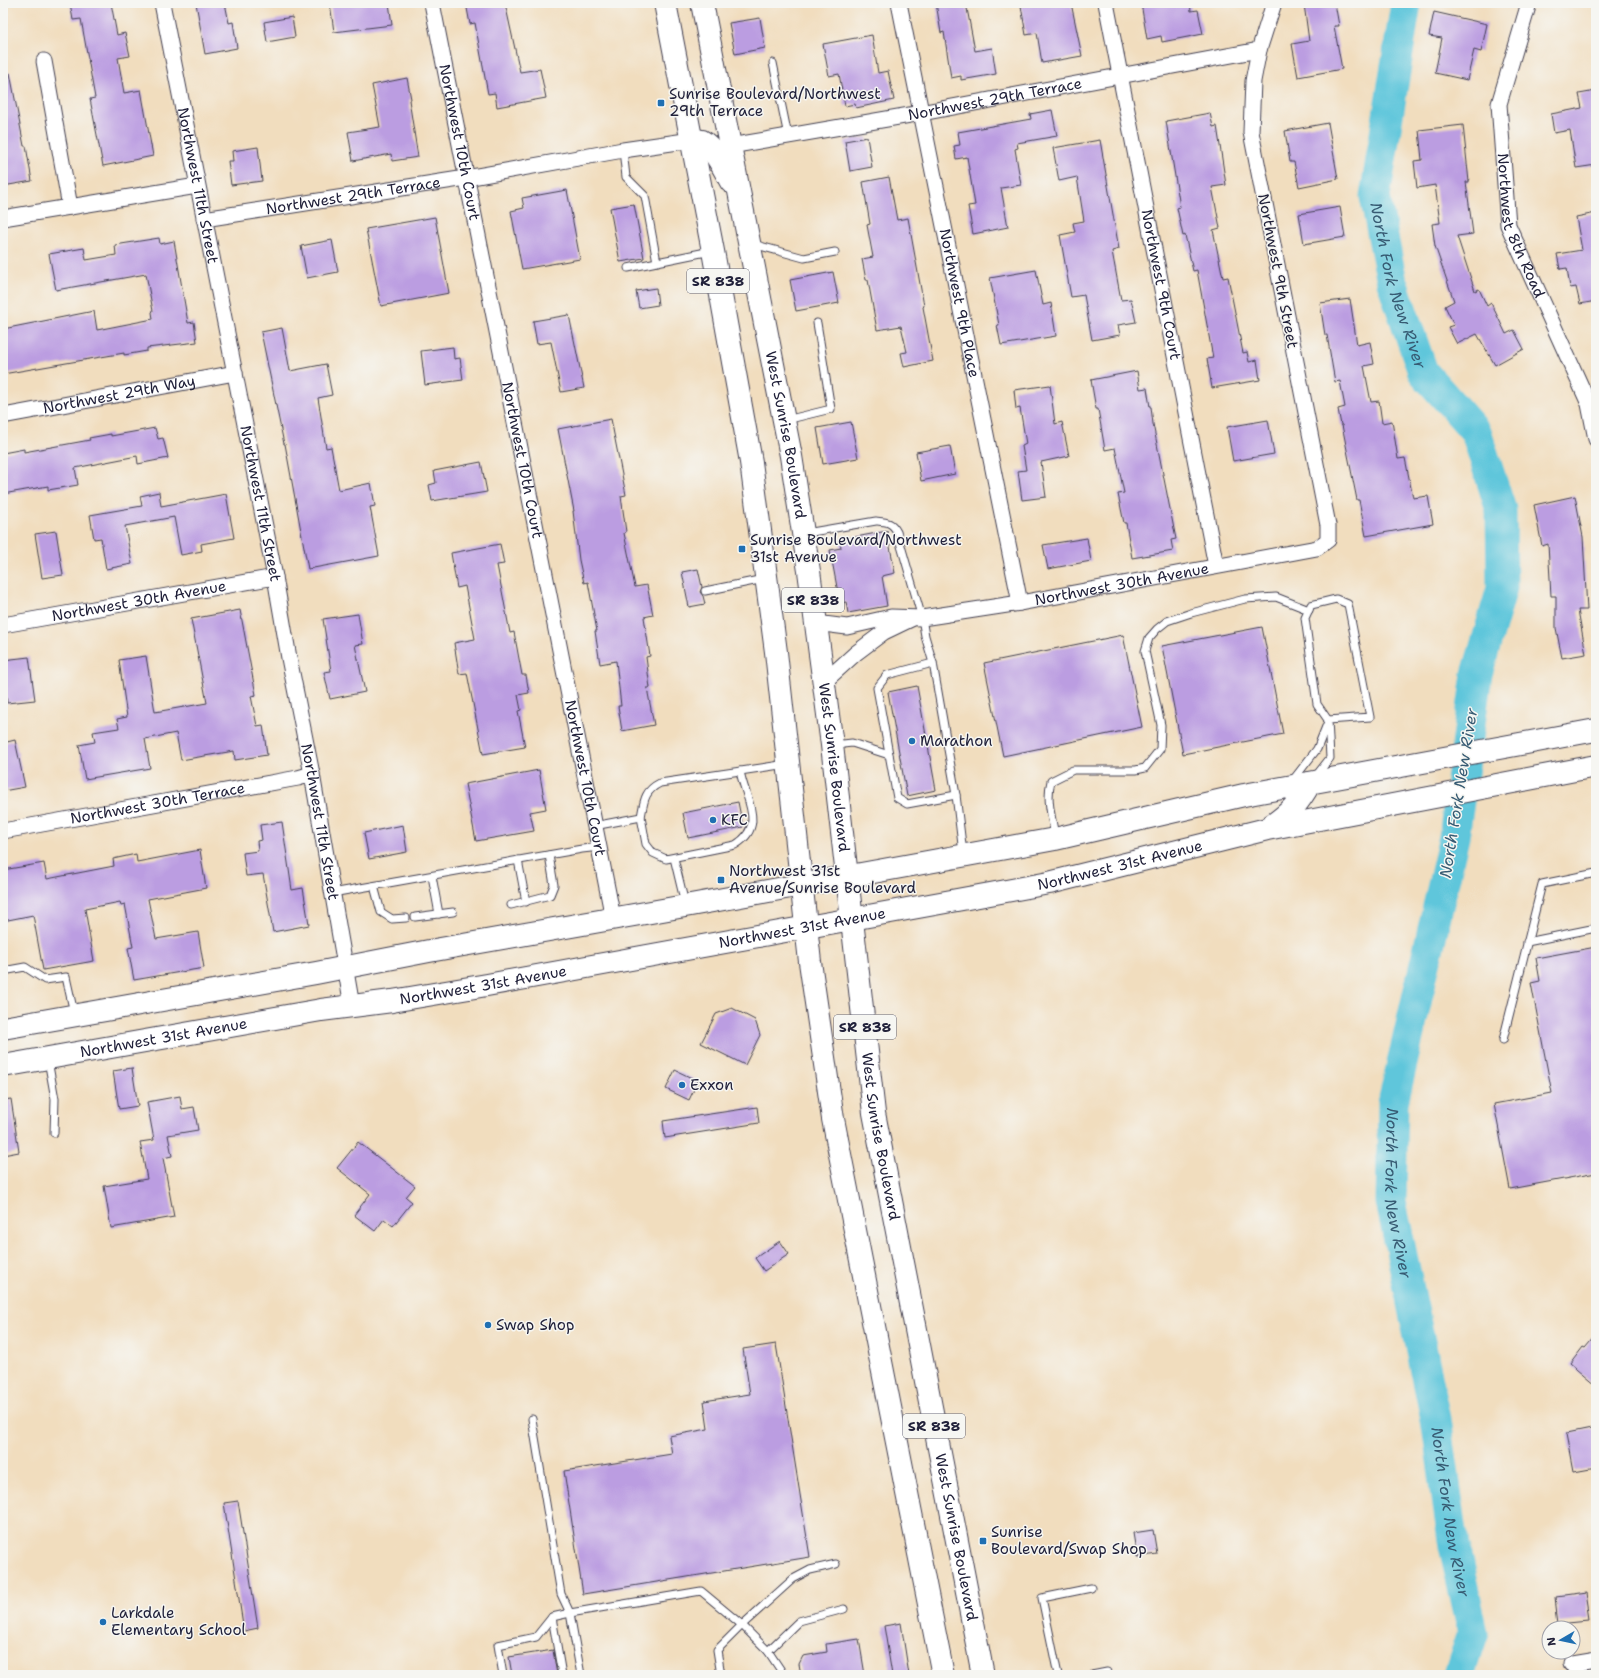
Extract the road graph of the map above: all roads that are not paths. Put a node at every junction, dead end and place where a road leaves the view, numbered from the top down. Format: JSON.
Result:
{"nodes":[{"id":1,"x":162,"y":3,"type":"edge"},
{"id":2,"x":432,"y":3,"type":"edge"},
{"id":3,"x":664,"y":3,"type":"edge"},
{"id":4,"x":702,"y":3,"type":"edge"},
{"id":5,"x":899,"y":3,"type":"edge"},
{"id":6,"x":1106,"y":3,"type":"edge"},
{"id":7,"x":1274,"y":3,"type":"edge"},
{"id":8,"x":1529,"y":3,"type":"edge"},
{"id":9,"x":1259,"y":50,"type":"junction"},
{"id":10,"x":44,"y":61,"type":"dead end"},
{"id":11,"x":773,"y":63,"type":"dead end"},
{"id":12,"x":1121,"y":76,"type":"junction"},
{"id":13,"x":684,"y":100,"type":"junction"},
{"id":14,"x":921,"y":113,"type":"junction"},
{"id":15,"x":788,"y":136,"type":"junction"},
{"id":16,"x":692,"y":140,"type":"junction"},
{"id":17,"x":730,"y":146,"type":"junction"},
{"id":18,"x":622,"y":150,"type":"junction"},
{"id":19,"x":466,"y":178,"type":"junction"},
{"id":20,"x":197,"y":186,"type":"junction"},
{"id":21,"x":740,"y":198,"type":"junction"},
{"id":22,"x":70,"y":207,"type":"junction"},
{"id":23,"x":3,"y":218,"type":"edge"},
{"id":24,"x":204,"y":219,"type":"junction"},
{"id":25,"x":749,"y":243,"type":"junction"},
{"id":26,"x":713,"y":251,"type":"junction"},
{"id":27,"x":835,"y":252,"type":"dead end"},
{"id":28,"x":656,"y":262,"type":"junction"},
{"id":29,"x":628,"y":268,"type":"dead end"},
{"id":30,"x":817,"y":322,"type":"dead end"},
{"id":31,"x":234,"y":373,"type":"junction"},
{"id":32,"x":3,"y":416,"type":"edge"},
{"id":33,"x":784,"y":421,"type":"junction"},
{"id":34,"x":1596,"y":439,"type":"edge"},
{"id":35,"x":803,"y":534,"type":"junction"},
{"id":36,"x":1328,"y":540,"type":"joint"},
{"id":37,"x":1216,"y":566,"type":"junction"},
{"id":38,"x":275,"y":577,"type":"junction"},
{"id":39,"x":767,"y":579,"type":"junction"},
{"id":40,"x":705,"y":591,"type":"dead end"},
{"id":41,"x":1020,"y":603,"type":"junction"},
{"id":42,"x":1308,"y":610,"type":"junction"},
{"id":43,"x":918,"y":618,"type":"junction"},
{"id":44,"x":816,"y":623,"type":"junction"},
{"id":45,"x":3,"y":625,"type":"edge"},
{"id":46,"x":933,"y":663,"type":"junction"},
{"id":47,"x":824,"y":682,"type":"junction"},
{"id":48,"x":1328,"y":720,"type":"junction"},
{"id":49,"x":1596,"y":730,"type":"edge"},
{"id":50,"x":832,"y":745,"type":"junction"},
{"id":51,"x":889,"y":755,"type":"junction"},
{"id":52,"x":788,"y":764,"type":"junction"},
{"id":53,"x":1596,"y":766,"type":"edge"},
{"id":54,"x":740,"y":771,"type":"junction"},
{"id":55,"x":312,"y":774,"type":"junction"},
{"id":56,"x":1310,"y":783,"type":"junction"},
{"id":57,"x":1288,"y":787,"type":"junction"},
{"id":58,"x":956,"y":795,"type":"junction"},
{"id":59,"x":641,"y":817,"type":"junction"},
{"id":60,"x":594,"y":826,"type":"junction"},
{"id":61,"x":1267,"y":829,"type":"junction"},
{"id":62,"x":3,"y":831,"type":"edge"},
{"id":63,"x":1055,"y":838,"type":"junction"},
{"id":64,"x":600,"y":847,"type":"junction"},
{"id":65,"x":549,"y":855,"type":"junction"},
{"id":66,"x":963,"y":855,"type":"junction"},
{"id":67,"x":674,"y":858,"type":"junction"},
{"id":68,"x":518,"y":860,"type":"junction"},
{"id":69,"x":1596,"y":873,"type":"edge"},
{"id":70,"x":432,"y":876,"type":"junction"},
{"id":71,"x":848,"y":877,"type":"junction"},
{"id":72,"x":802,"y":885,"type":"junction"},
{"id":73,"x":374,"y":886,"type":"junction"},
{"id":74,"x":332,"y":893,"type":"junction"},
{"id":75,"x":526,"y":902,"type":"junction"},
{"id":76,"x":511,"y":905,"type":"dead end"},
{"id":77,"x":685,"y":906,"type":"junction"},
{"id":78,"x":452,"y":912,"type":"dead end"},
{"id":79,"x":439,"y":914,"type":"junction"},
{"id":80,"x":415,"y":917,"type":"dead end"},
{"id":81,"x":406,"y":918,"type":"dead end"},
{"id":82,"x":613,"y":918,"type":"junction"},
{"id":83,"x":853,"y":919,"type":"junction"},
{"id":84,"x":806,"y":928,"type":"junction"},
{"id":85,"x":1596,"y":928,"type":"edge"},
{"id":86,"x":1528,"y":942,"type":"junction"},
{"id":87,"x":345,"y":966,"type":"junction"},
{"id":88,"x":3,"y":971,"type":"edge"},
{"id":89,"x":352,"y":1006,"type":"junction"},
{"id":90,"x":75,"y":1016,"type":"junction"},
{"id":91,"x":3,"y":1027,"type":"edge"},
{"id":92,"x":1503,"y":1040,"type":"dead end"},
{"id":93,"x":48,"y":1058,"type":"junction"},
{"id":94,"x":3,"y":1066,"type":"edge"},
{"id":95,"x":54,"y":1133,"type":"dead end"},
{"id":96,"x":532,"y":1419,"type":"dead end"},
{"id":97,"x":836,"y":1564,"type":"dead end"},
{"id":98,"x":1090,"y":1588,"type":"dead end"},
{"id":99,"x":844,"y":1609,"type":"dead end"},
{"id":100,"x":570,"y":1613,"type":"junction"},
{"id":101,"x":552,"y":1617,"type":"junction"},
{"id":102,"x":742,"y":1625,"type":"junction"},
{"id":103,"x":768,"y":1651,"type":"junction"},
{"id":104,"x":1596,"y":1661,"type":"edge"},
{"id":105,"x":1572,"y":1665,"type":"dead end"},
{"id":106,"x":1107,"y":1672,"type":"dead end"},
{"id":107,"x":503,"y":1675,"type":"edge"},
{"id":108,"x":562,"y":1675,"type":"edge"},
{"id":109,"x":581,"y":1675,"type":"edge"},
{"id":110,"x":721,"y":1675,"type":"edge"},
{"id":111,"x":784,"y":1675,"type":"edge"},
{"id":112,"x":943,"y":1675,"type":"edge"},
{"id":113,"x":983,"y":1675,"type":"edge"},
{"id":114,"x":1058,"y":1675,"type":"edge"},
{"id":115,"x":1092,"y":1675,"type":"edge"}],
"edges":[{"from":1,"to":20,"type":"street","name":"Northwest 11th Street"},
{"from":2,"to":19,"type":"street","name":"Northwest 10th Court"},
{"from":3,"to":13,"type":"main road","number":"SR 838"},
{"from":4,"to":17,"type":"main road","name":"West Sunrise Boulevard","number":"SR 838"},
{"from":5,"to":14,"type":"street","name":"Northwest 9th Place"},
{"from":6,"to":12,"type":"street","name":"Northwest 9th Court"},
{"from":7,"to":9,"type":"street","name":"Northwest 9th Street"},
{"from":8,"to":34,"type":"street","name":"Northwest 8th Road"},
{"from":9,"to":12,"type":"street","name":"Northwest 29th Terrace"},
{"from":9,"to":36,"type":"street","name":"Northwest 9th Street"},
{"from":10,"to":22,"type":"street"},
{"from":11,"to":15,"type":"lane"},
{"from":12,"to":14,"type":"street","name":"Northwest 29th Terrace"},
{"from":12,"to":37,"type":"street","name":"Northwest 9th Court"},
{"from":13,"to":16,"type":"main road","number":"SR 838"},
{"from":13,"to":17,"type":"main road"},
{"from":14,"to":15,"type":"street","name":"Northwest 29th Terrace"},
{"from":14,"to":41,"type":"street","name":"Northwest 9th Place"},
{"from":15,"to":17,"type":"street","name":"Northwest 29th Terrace"},
{"from":16,"to":18,"type":"street","name":"Northwest 29th Terrace"},
{"from":16,"to":21,"type":"main road"},
{"from":16,"to":26,"type":"main road","number":"SR 838"},
{"from":17,"to":21,"type":"main road","name":"West Sunrise Boulevard","number":"SR 838"},
{"from":18,"to":19,"type":"street","name":"Northwest 29th Terrace"},
{"from":18,"to":28,"type":"lane"},
{"from":19,"to":24,"type":"street","name":"Northwest 29th Terrace"},
{"from":19,"to":60,"type":"street","name":"Northwest 10th Court"},
{"from":20,"to":22,"type":"street"},
{"from":20,"to":24,"type":"street","name":"Northwest 11th Street"},
{"from":21,"to":25,"type":"main road","name":"West Sunrise Boulevard","number":"SR 838"},
{"from":22,"to":23,"type":"street"},
{"from":24,"to":31,"type":"street","name":"Northwest 11th Street"},
{"from":25,"to":27,"type":"lane"},
{"from":25,"to":33,"type":"main road","name":"West Sunrise Boulevard","number":"SR 838"},
{"from":26,"to":28,"type":"lane"},
{"from":26,"to":39,"type":"main road","number":"SR 838"},
{"from":28,"to":29,"type":"lane"},
{"from":30,"to":33,"type":"lane"},
{"from":31,"to":32,"type":"street","name":"Northwest 29th Way"},
{"from":31,"to":38,"type":"street","name":"Northwest 11th Street"},
{"from":33,"to":35,"type":"main road","name":"West Sunrise Boulevard","number":"SR 838"},
{"from":35,"to":43,"type":"lane"},
{"from":35,"to":44,"type":"main road","name":"West Sunrise Boulevard","number":"SR 838"},
{"from":36,"to":37,"type":"street","name":"Northwest 30th Avenue"},
{"from":37,"to":41,"type":"street","name":"Northwest 30th Avenue"},
{"from":38,"to":45,"type":"street","name":"Northwest 30th Avenue"},
{"from":38,"to":55,"type":"street","name":"Northwest 11th Street"},
{"from":39,"to":40,"type":"lane"},
{"from":39,"to":52,"type":"main road","number":"SR 838"},
{"from":41,"to":43,"type":"street","name":"Northwest 30th Avenue"},
{"from":42,"to":48,"type":"lane"},
{"from":42,"to":48,"type":"lane"},
{"from":42,"to":63,"type":"lane"},
{"from":43,"to":44,"type":"street","name":"Northwest 30th Avenue"},
{"from":43,"to":46,"type":"lane"},
{"from":43,"to":47,"type":"street","name":"Northwest 30th Avenue"},
{"from":44,"to":47,"type":"main road","name":"West Sunrise Boulevard","number":"SR 838"},
{"from":46,"to":51,"type":"lane"},
{"from":46,"to":58,"type":"lane"},
{"from":47,"to":50,"type":"main road","name":"West Sunrise Boulevard","number":"SR 838"},
{"from":48,"to":56,"type":"lane"},
{"from":48,"to":57,"type":"lane"},
{"from":49,"to":56,"type":"main road"},
{"from":50,"to":51,"type":"lane"},
{"from":50,"to":71,"type":"main road","name":"West Sunrise Boulevard","number":"SR 838"},
{"from":51,"to":58,"type":"lane"},
{"from":52,"to":54,"type":"lane"},
{"from":52,"to":72,"type":"main road","number":"SR 838"},
{"from":53,"to":61,"type":"main road","name":"Northwest 31st Avenue"},
{"from":54,"to":59,"type":"lane"},
{"from":54,"to":67,"type":"lane"},
{"from":55,"to":62,"type":"street","name":"Northwest 30th Terrace"},
{"from":55,"to":74,"type":"street","name":"Northwest 11th Street"},
{"from":56,"to":57,"type":"main road"},
{"from":56,"to":61,"type":"main road"},
{"from":57,"to":63,"type":"main road"},
{"from":58,"to":66,"type":"lane"},
{"from":59,"to":60,"type":"lane"},
{"from":59,"to":67,"type":"lane"},
{"from":60,"to":64,"type":"street","name":"Northwest 10th Court"},
{"from":61,"to":83,"type":"main road","name":"Northwest 31st Avenue"},
{"from":63,"to":66,"type":"main road"},
{"from":64,"to":65,"type":"lane"},
{"from":64,"to":82,"type":"street","name":"Northwest 10th Court"},
{"from":65,"to":68,"type":"lane"},
{"from":65,"to":75,"type":"lane"},
{"from":66,"to":71,"type":"main road"},
{"from":67,"to":77,"type":"lane"},
{"from":68,"to":70,"type":"lane"},
{"from":68,"to":75,"type":"lane"},
{"from":69,"to":86,"type":"lane"},
{"from":70,"to":73,"type":"lane"},
{"from":70,"to":79,"type":"lane"},
{"from":71,"to":72,"type":"main road"},
{"from":71,"to":83,"type":"main road","name":"West Sunrise Boulevard","number":"SR 838"},
{"from":72,"to":77,"type":"main road"},
{"from":72,"to":84,"type":"main road","number":"SR 838"},
{"from":73,"to":74,"type":"lane"},
{"from":73,"to":81,"type":"lane"},
{"from":74,"to":87,"type":"street","name":"Northwest 11th Street"},
{"from":75,"to":76,"type":"lane"},
{"from":77,"to":82,"type":"main road"},
{"from":78,"to":79,"type":"lane"},
{"from":79,"to":80,"type":"lane"},
{"from":82,"to":87,"type":"main road"},
{"from":83,"to":84,"type":"main road","name":"Northwest 31st Avenue"},
{"from":83,"to":113,"type":"main road","name":"West Sunrise Boulevard","number":"SR 838"},
{"from":84,"to":89,"type":"main road","name":"Northwest 31st Avenue"},
{"from":84,"to":112,"type":"main road","number":"SR 838"},
{"from":85,"to":86,"type":"lane"},
{"from":86,"to":92,"type":"lane"},
{"from":87,"to":89,"type":"street","name":"Northwest 11th Street"},
{"from":87,"to":90,"type":"main road"},
{"from":88,"to":90,"type":"lane"},
{"from":89,"to":93,"type":"main road","name":"Northwest 31st Avenue"},
{"from":90,"to":91,"type":"main road"},
{"from":93,"to":94,"type":"main road","name":"Northwest 31st Avenue"},
{"from":93,"to":95,"type":"lane"},
{"from":96,"to":100,"type":"lane"},
{"from":97,"to":102,"type":"lane"},
{"from":98,"to":114,"type":"lane"},
{"from":99,"to":103,"type":"lane"},
{"from":100,"to":101,"type":"lane"},
{"from":100,"to":102,"type":"lane"},
{"from":100,"to":109,"type":"lane"},
{"from":101,"to":107,"type":"lane"},
{"from":101,"to":108,"type":"lane"},
{"from":102,"to":103,"type":"lane"},
{"from":102,"to":110,"type":"lane"},
{"from":103,"to":111,"type":"lane"},
{"from":104,"to":105,"type":"street"},
{"from":106,"to":115,"type":"lane"}]}
